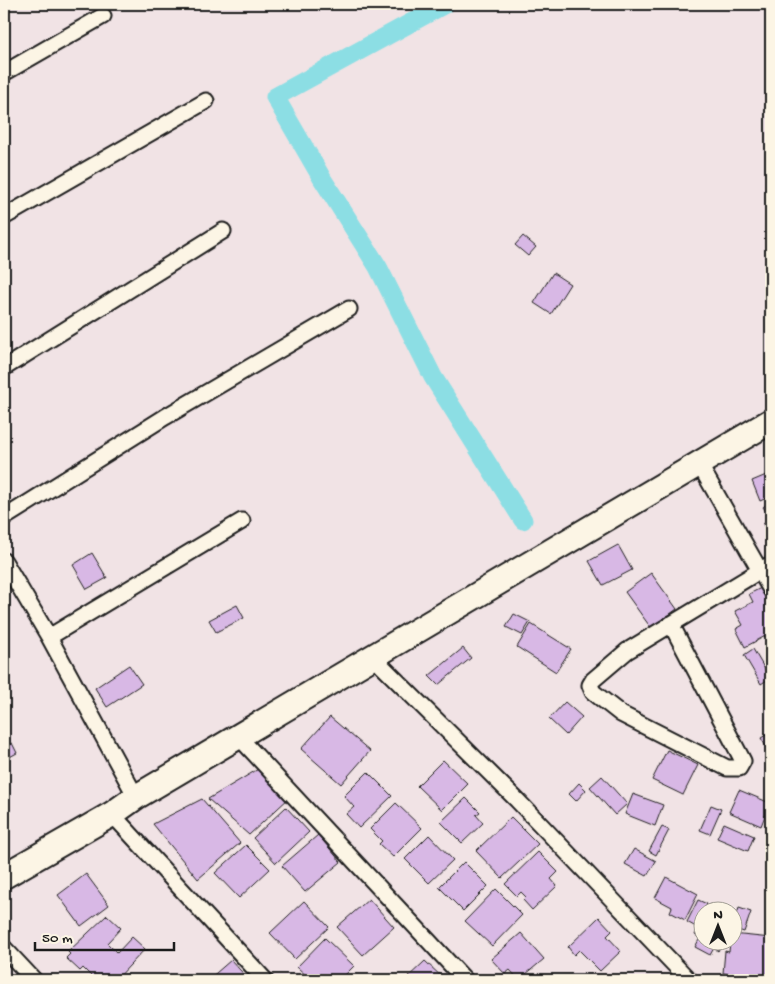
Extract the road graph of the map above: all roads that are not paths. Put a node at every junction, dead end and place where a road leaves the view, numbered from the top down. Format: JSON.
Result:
{"nodes":[{"id":1,"x":103,"y":16,"type":"dead end"},
{"id":2,"x":4,"y":73,"type":"edge"},
{"id":3,"x":206,"y":101,"type":"dead end"},
{"id":4,"x":4,"y":217,"type":"edge"},
{"id":5,"x":223,"y":231,"type":"dead end"},
{"id":6,"x":349,"y":309,"type":"dead end"},
{"id":7,"x":4,"y":368,"type":"edge"},
{"id":8,"x":771,"y":421,"type":"edge"},
{"id":9,"x":698,"y":462,"type":"junction"},
{"id":10,"x":4,"y":518,"type":"edge"},
{"id":11,"x":242,"y":521,"type":"dead end"},
{"id":12,"x":4,"y":561,"type":"edge"},
{"id":13,"x":766,"y":567,"type":"edge"},
{"id":14,"x":771,"y":590,"type":"edge"},
{"id":15,"x":670,"y":624,"type":"junction"},
{"id":16,"x":49,"y":637,"type":"junction"},
{"id":17,"x":372,"y":656,"type":"junction"},
{"id":18,"x":238,"y":736,"type":"junction"},
{"id":19,"x":136,"y":797,"type":"junction"},
{"id":20,"x":112,"y":814,"type":"junction"},
{"id":21,"x":4,"y":876,"type":"edge"},
{"id":22,"x":4,"y":948,"type":"edge"},
{"id":23,"x":34,"y":980,"type":"edge"},
{"id":24,"x":265,"y":980,"type":"edge"},
{"id":25,"x":465,"y":980,"type":"edge"},
{"id":26,"x":688,"y":980,"type":"edge"}],
"edges":[{"from":1,"to":2,"type":"street"},
{"from":3,"to":4,"type":"street"},
{"from":5,"to":7,"type":"street"},
{"from":6,"to":10,"type":"street"},
{"from":8,"to":9,"type":"main road"},
{"from":9,"to":13,"type":"street"},
{"from":9,"to":17,"type":"main road"},
{"from":11,"to":16,"type":"street"},
{"from":12,"to":16,"type":"street"},
{"from":13,"to":14,"type":"street"},
{"from":13,"to":15,"type":"street"},
{"from":15,"to":15,"type":"street"},
{"from":16,"to":19,"type":"street"},
{"from":17,"to":18,"type":"main road"},
{"from":17,"to":26,"type":"street"},
{"from":18,"to":19,"type":"main road"},
{"from":18,"to":25,"type":"street"},
{"from":19,"to":20,"type":"main road"},
{"from":20,"to":21,"type":"main road"},
{"from":20,"to":24,"type":"street"},
{"from":22,"to":23,"type":"street"}]}
